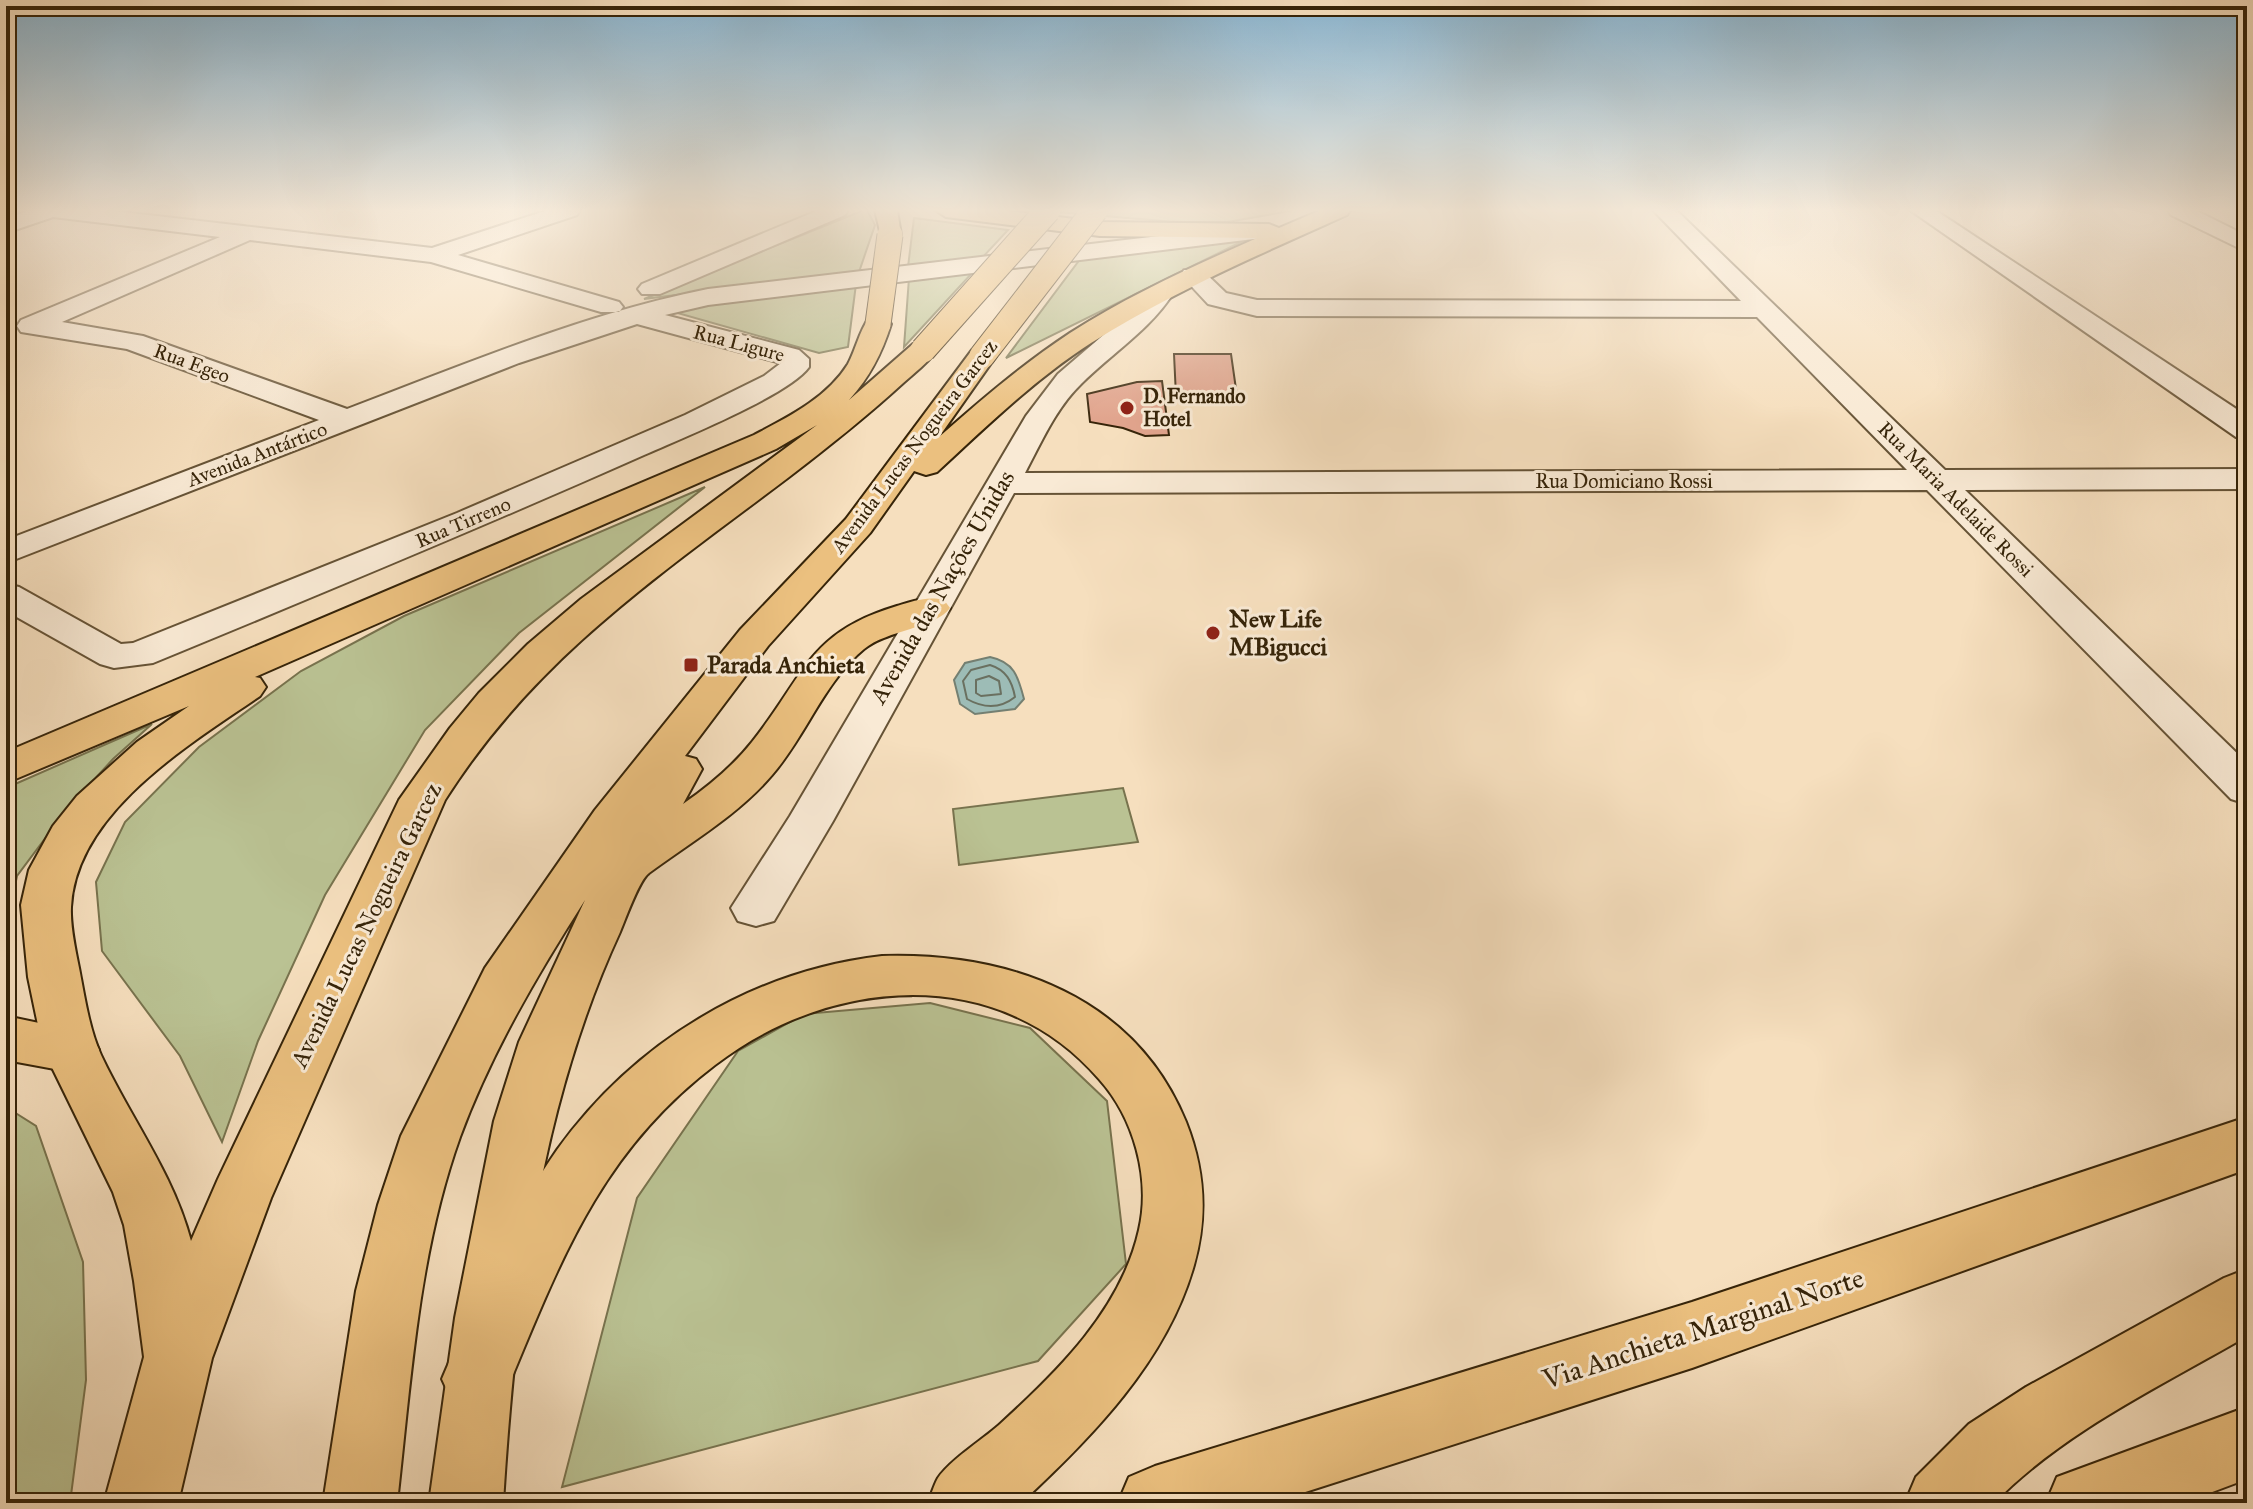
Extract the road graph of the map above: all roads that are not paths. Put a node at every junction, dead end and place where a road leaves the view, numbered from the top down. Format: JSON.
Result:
{"nodes":[{"id":1,"x":137,"y":280,"type":"edge"},
{"id":2,"x":519,"y":280,"type":"edge"},
{"id":3,"x":688,"y":280,"type":"edge"},
{"id":4,"x":847,"y":280,"type":"edge"},
{"id":5,"x":882,"y":280,"type":"edge"},
{"id":6,"x":985,"y":280,"type":"edge"},
{"id":7,"x":1040,"y":280,"type":"edge"},
{"id":8,"x":1183,"y":280,"type":"edge"},
{"id":9,"x":1197,"y":280,"type":"edge"},
{"id":10,"x":1735,"y":280,"type":"edge"},
{"id":11,"x":2025,"y":280,"type":"edge"},
{"id":12,"x":1161,"y":292,"type":"junction"},
{"id":13,"x":1764,"y":309,"type":"junction"},
{"id":14,"x":623,"y":311,"type":"junction"},
{"id":15,"x":33,"y":325,"type":"junction"},
{"id":16,"x":6,"y":337,"type":"edge"},
{"id":17,"x":795,"y":359,"type":"joint"},
{"id":18,"x":345,"y":419,"type":"junction"},
{"id":19,"x":2247,"y":430,"type":"edge"},
{"id":20,"x":2247,"y":479,"type":"edge"},
{"id":21,"x":1936,"y":480,"type":"junction"},
{"id":22,"x":1001,"y":483,"type":"junction"},
{"id":23,"x":858,"y":526,"type":"junction"},
{"id":24,"x":6,"y":552,"type":"edge"},
{"id":25,"x":6,"y":595,"type":"edge"},
{"id":26,"x":931,"y":608,"type":"junction"},
{"id":27,"x":351,"y":619,"type":"junction"},
{"id":28,"x":754,"y":638,"type":"junction"},
{"id":29,"x":6,"y":769,"type":"edge"},
{"id":30,"x":2247,"y":789,"type":"edge"},
{"id":31,"x":622,"y":871,"type":"junction"},
{"id":32,"x":756,"y":908,"type":"dead end"},
{"id":33,"x":6,"y":1038,"type":"edge"},
{"id":34,"x":71,"y":1050,"type":"junction"},
{"id":35,"x":2247,"y":1143,"type":"edge"},
{"id":36,"x":2247,"y":1300,"type":"edge"},
{"id":37,"x":178,"y":1358,"type":"junction"},
{"id":38,"x":477,"y":1379,"type":"junction"},
{"id":39,"x":2247,"y":1443,"type":"edge"},
{"id":40,"x":467,"y":1485,"type":"edge"},
{"id":41,"x":361,"y":1496,"type":"edge"},
{"id":42,"x":141,"y":1503,"type":"edge"},
{"id":43,"x":965,"y":1503,"type":"edge"},
{"id":44,"x":1155,"y":1503,"type":"edge"},
{"id":45,"x":1942,"y":1503,"type":"edge"},
{"id":46,"x":2083,"y":1503,"type":"edge"}],
"edges":[{"from":1,"to":15,"type":"street"},
{"from":2,"to":14,"type":"street","name":"Rua Ligure"},
{"from":3,"to":14,"type":"street","name":"Avenida Antártico"},
{"from":4,"to":14,"type":"street","name":"Avenida Antártico"},
{"from":5,"to":27,"type":"main road","bridge":true},
{"from":6,"to":37,"type":"main road","name":"Avenida Lucas Nogueira Garcez","bridge":true},
{"from":7,"to":23,"type":"main road","name":"Avenida Lucas Nogueira Garcez","bridge":true},
{"from":8,"to":12,"type":"main road","name":"Avenida das Nações Unidas"},
{"from":9,"to":13,"type":"street"},
{"from":10,"to":13,"type":"street","name":"Rua Maria Adelaide Rossi"},
{"from":11,"to":19,"type":"street"},
{"from":12,"to":22,"type":"street","name":"Avenida das Nações Unidas"},
{"from":12,"to":23,"type":"main road","name":"Avenida das Nações Unidas"},
{"from":13,"to":21,"type":"street","name":"Rua Maria Adelaide Rossi"},
{"from":14,"to":17,"type":"street","name":"Rua Ligure"},
{"from":14,"to":18,"type":"street","name":"Avenida Antártico"},
{"from":15,"to":16,"type":"street"},
{"from":15,"to":18,"type":"street","name":"Rua Egeo"},
{"from":17,"to":25,"type":"street","name":"Rua Tirreno"},
{"from":18,"to":24,"type":"street","name":"Avenida Antártico"},
{"from":20,"to":21,"type":"street","name":"Rua Domiciano Rossi"},
{"from":21,"to":22,"type":"street","name":"Rua Domiciano Rossi"},
{"from":21,"to":30,"type":"street","name":"Rua Maria Adelaide Rossi"},
{"from":22,"to":26,"type":"street","name":"Avenida das Nações Unidas"},
{"from":23,"to":28,"type":"main road","name":"Avenida Lucas Nogueira Garcez"},
{"from":26,"to":31,"type":"main road"},
{"from":26,"to":32,"type":"street","name":"Avenida das Nações Unidas"},
{"from":27,"to":29,"type":"main road"},
{"from":27,"to":34,"type":"main road"},
{"from":28,"to":31,"type":"main road","name":"Avenida Lucas Nogueira Garcez"},
{"from":28,"to":41,"type":"main road","name":"Avenida Lucas Nogueira Garcez"},
{"from":31,"to":38,"type":"main road","name":"Avenida Lucas Nogueira Garcez"},
{"from":33,"to":34,"type":"main road"},
{"from":34,"to":37,"type":"main road"},
{"from":35,"to":44,"type":"main road","name":"Via Anchieta Marginal Norte"},
{"from":36,"to":45,"type":"main road"},
{"from":37,"to":42,"type":"main road","name":"Avenida Lucas Nogueira Garcez"},
{"from":38,"to":40,"type":"main road","name":"Avenida Lucas Nogueira Garcez"},
{"from":38,"to":43,"type":"main road"},
{"from":39,"to":46,"type":"main road"}]}
